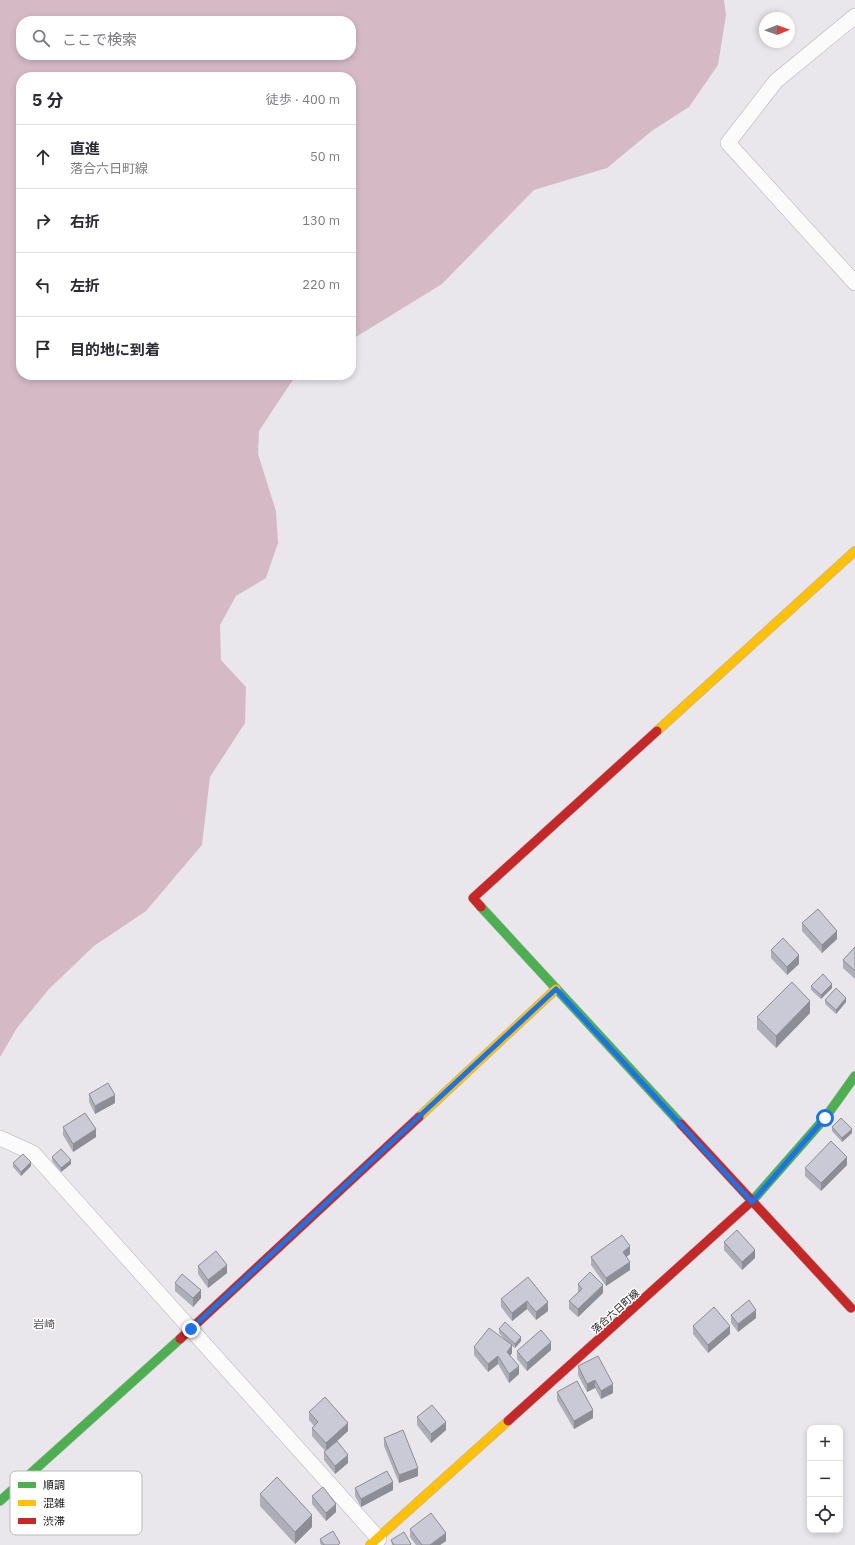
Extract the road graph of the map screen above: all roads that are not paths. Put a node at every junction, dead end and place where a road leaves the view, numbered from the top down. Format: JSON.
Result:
{"nodes":[{"id":1,"x":855,"y":16,"type":"edge"},
{"id":2,"x":855,"y":283,"type":"edge"},
{"id":3,"x":855,"y":551,"type":"edge"},
{"id":4,"x":556,"y":989,"type":"junction"},
{"id":5,"x":855,"y":1076,"type":"edge"},
{"id":6,"x":0,"y":1138,"type":"edge"},
{"id":7,"x":752,"y":1202,"type":"junction"},
{"id":8,"x":851,"y":1308,"type":"dead end"},
{"id":9,"x":191,"y":1329,"type":"junction"},
{"id":10,"x":33,"y":1471,"type":"edge"},
{"id":11,"x":10,"y":1492,"type":"edge"},
{"id":12,"x":0,"y":1501,"type":"edge"},
{"id":13,"x":375,"y":1542,"type":"edge"}],
"edges":[{"from":1,"to":2,"type":"street"},
{"from":3,"to":4,"type":"street"},
{"from":4,"to":7,"type":"street"},
{"from":4,"to":9,"type":"street"},
{"from":5,"to":7,"type":"street","name":"落合六日町線"},
{"from":6,"to":9,"type":"street"},
{"from":7,"to":8,"type":"street"},
{"from":7,"to":13,"type":"street","name":"落合六日町線"},
{"from":9,"to":10,"type":"street"},
{"from":9,"to":13,"type":"street"},
{"from":11,"to":12,"type":"street"}]}
